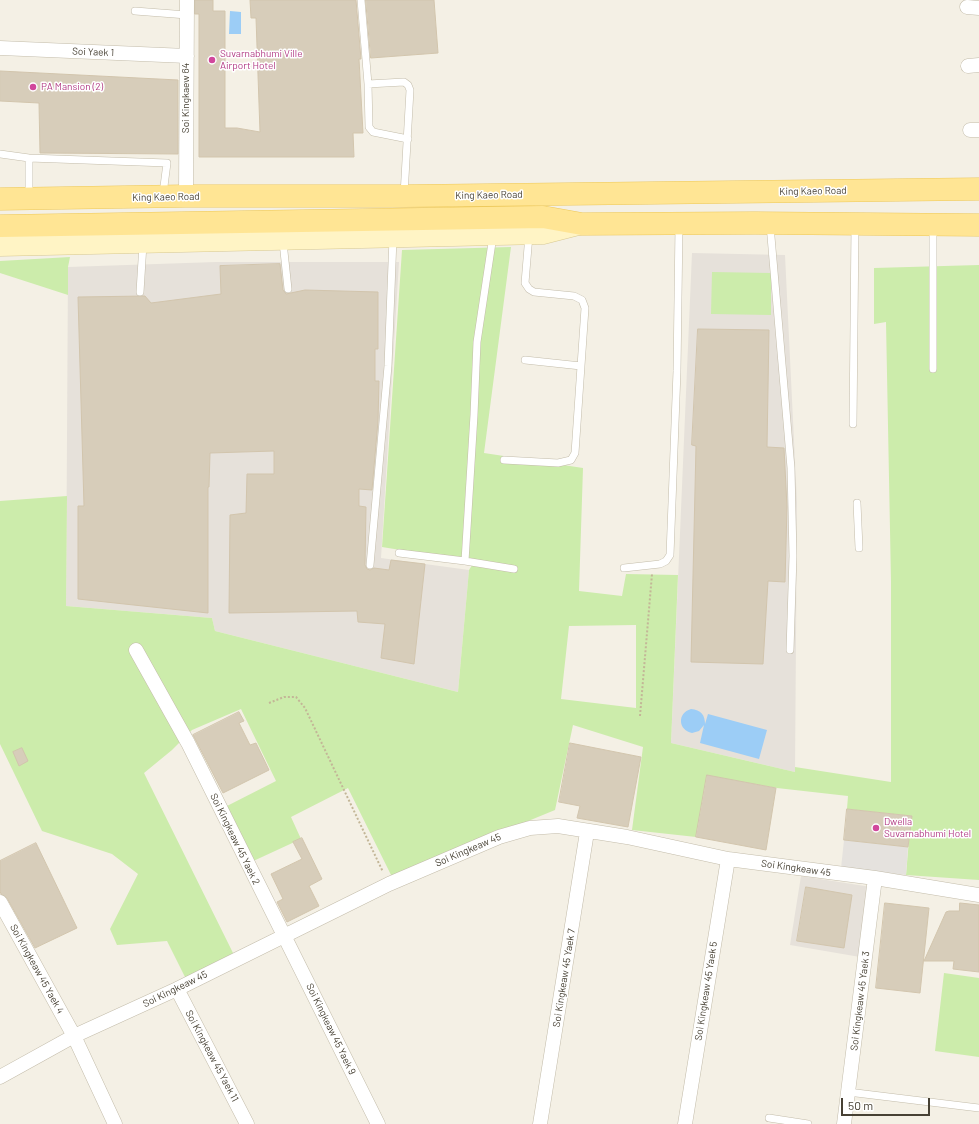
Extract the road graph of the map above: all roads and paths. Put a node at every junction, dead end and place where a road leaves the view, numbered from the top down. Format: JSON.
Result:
{"nodes":[{"id":1,"x":187,"y":0,"type":"edge"},
{"id":2,"x":361,"y":0,"type":"edge"},
{"id":3,"x":135,"y":11,"type":"dead end"},
{"id":4,"x":187,"y":15,"type":"junction"},
{"id":5,"x":0,"y":48,"type":"edge"},
{"id":6,"x":187,"y":56,"type":"junction"},
{"id":7,"x":368,"y":84,"type":"junction"},
{"id":8,"x":408,"y":139,"type":"junction"},
{"id":9,"x":0,"y":154,"type":"edge"},
{"id":10,"x":29,"y":158,"type":"junction"},
{"id":11,"x":979,"y":189,"type":"edge"},
{"id":12,"x":163,"y":196,"type":"junction"},
{"id":13,"x":186,"y":196,"type":"junction"},
{"id":14,"x":404,"y":196,"type":"junction"},
{"id":15,"x":0,"y":199,"type":"edge"},
{"id":16,"x":29,"y":199,"type":"junction"},
{"id":17,"x":679,"y":223,"type":"junction"},
{"id":18,"x":770,"y":223,"type":"junction"},
{"id":19,"x":582,"y":224,"type":"junction"},
{"id":20,"x":855,"y":224,"type":"junction"},
{"id":21,"x":933,"y":225,"type":"junction"},
{"id":22,"x":979,"y":225,"type":"edge"},
{"id":23,"x":0,"y":226,"type":"edge"},
{"id":24,"x":529,"y":235,"type":"junction"},
{"id":25,"x":493,"y":236,"type":"junction"},
{"id":26,"x":393,"y":238,"type":"junction"},
{"id":27,"x":283,"y":240,"type":"junction"},
{"id":28,"x":142,"y":244,"type":"junction"},
{"id":29,"x":0,"y":246,"type":"edge"},
{"id":30,"x":288,"y":289,"type":"dead end"},
{"id":31,"x":140,"y":292,"type":"dead end"},
{"id":32,"x":525,"y":360,"type":"dead end"},
{"id":33,"x":581,"y":366,"type":"junction"},
{"id":34,"x":933,"y":369,"type":"dead end"},
{"id":35,"x":853,"y":424,"type":"dead end"},
{"id":36,"x":504,"y":460,"type":"dead end"},
{"id":37,"x":857,"y":503,"type":"dead end"},
{"id":38,"x":859,"y":548,"type":"dead end"},
{"id":39,"x":399,"y":553,"type":"dead end"},
{"id":40,"x":465,"y":561,"type":"junction"},
{"id":41,"x":370,"y":565,"type":"dead end"},
{"id":42,"x":652,"y":565,"type":"junction"},
{"id":43,"x":624,"y":568,"type":"dead end"},
{"id":44,"x":514,"y":569,"type":"dead end"},
{"id":45,"x":136,"y":650,"type":"dead end"},
{"id":46,"x":790,"y":650,"type":"dead end"},
{"id":47,"x":270,"y":704,"type":"dead end"},
{"id":48,"x":640,"y":716,"type":"dead end"},
{"id":49,"x":587,"y":832,"type":"junction"},
{"id":50,"x":728,"y":859,"type":"junction"},
{"id":51,"x":875,"y":878,"type":"junction"},
{"id":52,"x":389,"y":884,"type":"junction"},
{"id":53,"x":979,"y":895,"type":"edge"},
{"id":54,"x":0,"y":902,"type":"edge"},
{"id":55,"x":284,"y":934,"type":"junction"},
{"id":56,"x":177,"y":989,"type":"junction"},
{"id":57,"x":74,"y":1036,"type":"junction"},
{"id":58,"x":0,"y":1077,"type":"edge"},
{"id":59,"x":848,"y":1092,"type":"junction"},
{"id":60,"x":979,"y":1108,"type":"edge"},
{"id":61,"x":769,"y":1118,"type":"dead end"},
{"id":62,"x":115,"y":1124,"type":"edge"},
{"id":63,"x":247,"y":1124,"type":"edge"},
{"id":64,"x":378,"y":1124,"type":"edge"},
{"id":65,"x":540,"y":1124,"type":"edge"},
{"id":66,"x":684,"y":1124,"type":"edge"},
{"id":67,"x":808,"y":1124,"type":"edge"},
{"id":68,"x":844,"y":1124,"type":"edge"}],
"edges":[{"from":1,"to":4,"type":"street","name":"Soi Kingkaew 64"},
{"from":2,"to":7,"type":"lane"},
{"from":3,"to":4,"type":"lane"},
{"from":4,"to":6,"type":"street","name":"Soi Kingkaew 64"},
{"from":5,"to":6,"type":"street","name":"Soi Yaek 1"},
{"from":6,"to":13,"type":"street","name":"Soi Kingkaew 64"},
{"from":7,"to":8,"type":"lane"},
{"from":7,"to":8,"type":"lane"},
{"from":8,"to":14,"type":"lane"},
{"from":9,"to":10,"type":"lane"},
{"from":10,"to":12,"type":"lane"},
{"from":10,"to":16,"type":"lane"},
{"from":11,"to":14,"type":"main road","name":"King Kaeo Road"},
{"from":12,"to":13,"type":"main road","name":"King Kaeo Road"},
{"from":12,"to":16,"type":"main road","name":"King Kaeo Road"},
{"from":13,"to":14,"type":"main road","name":"King Kaeo Road"},
{"from":15,"to":16,"type":"main road","name":"King Kaeo Road"},
{"from":17,"to":18,"type":"main road"},
{"from":17,"to":19,"type":"main road"},
{"from":17,"to":42,"type":"lane"},
{"from":18,"to":20,"type":"main road"},
{"from":18,"to":46,"type":"lane"},
{"from":19,"to":23,"type":"main road"},
{"from":19,"to":24,"type":"main road"},
{"from":20,"to":21,"type":"main road"},
{"from":20,"to":35,"type":"lane"},
{"from":21,"to":22,"type":"main road"},
{"from":21,"to":34,"type":"lane"},
{"from":24,"to":25,"type":"main road"},
{"from":24,"to":33,"type":"lane"},
{"from":25,"to":26,"type":"main road"},
{"from":25,"to":40,"type":"lane"},
{"from":26,"to":27,"type":"main road"},
{"from":26,"to":41,"type":"lane"},
{"from":27,"to":28,"type":"main road"},
{"from":27,"to":30,"type":"lane"},
{"from":28,"to":29,"type":"main road"},
{"from":28,"to":31,"type":"lane"},
{"from":32,"to":33,"type":"lane"},
{"from":33,"to":36,"type":"lane"},
{"from":37,"to":38,"type":"lane"},
{"from":39,"to":40,"type":"lane"},
{"from":40,"to":44,"type":"lane"},
{"from":42,"to":43,"type":"lane"},
{"from":42,"to":48,"type":"path"},
{"from":45,"to":55,"type":"street","name":"Soi Kingkeaw 45 Yaek 2"},
{"from":47,"to":52,"type":"path"},
{"from":49,"to":50,"type":"street","name":"Soi Kingkeaw 45"},
{"from":49,"to":52,"type":"street","name":"Soi Kingkeaw 45"},
{"from":49,"to":65,"type":"street","name":"Soi Kingkeaw 45 Yaek 7"},
{"from":50,"to":51,"type":"street","name":"Soi Kingkeaw 45"},
{"from":50,"to":66,"type":"street","name":"Soi Kingkeaw 45 Yaek 5"},
{"from":51,"to":53,"type":"street","name":"Soi Kingkeaw 45"},
{"from":51,"to":59,"type":"street","name":"Soi Kingkeaw 45 Yaek 3"},
{"from":52,"to":55,"type":"street","name":"Soi Kingkeaw 45"},
{"from":54,"to":57,"type":"street","name":"Soi Kingkeaw 45 Yaek 4"},
{"from":55,"to":56,"type":"street","name":"Soi Kingkeaw 45"},
{"from":55,"to":64,"type":"street","name":"Soi Kingkeaw 45 Yaek 9"},
{"from":56,"to":57,"type":"street","name":"Soi Kingkeaw 45"},
{"from":56,"to":63,"type":"street","name":"Soi Kingkeaw 45 Yaek 11"},
{"from":57,"to":58,"type":"street","name":"Soi Kingkeaw 45"},
{"from":57,"to":62,"type":"street","name":"Soi Kingkeaw 45 Yaek 4"},
{"from":59,"to":60,"type":"lane"},
{"from":59,"to":68,"type":"street","name":"Soi Kingkeaw 45 Yaek 3"},
{"from":61,"to":67,"type":"lane"}]}
